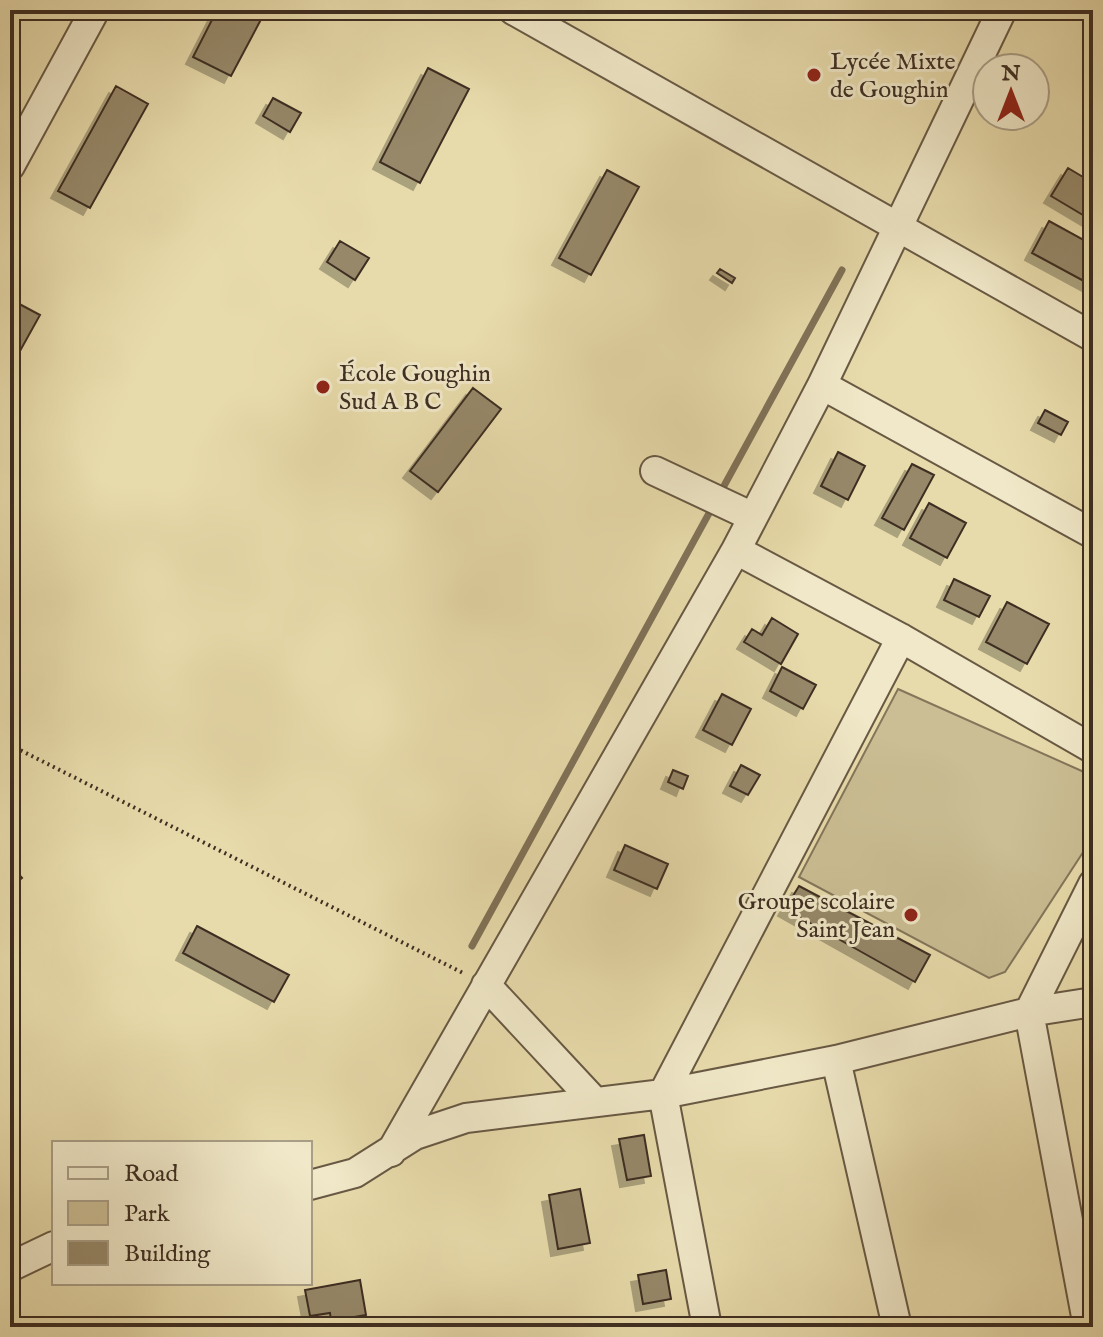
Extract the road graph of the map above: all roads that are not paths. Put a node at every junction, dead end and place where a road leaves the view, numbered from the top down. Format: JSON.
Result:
{"nodes":[{"id":1,"x":95,"y":10,"type":"edge"},
{"id":2,"x":513,"y":10,"type":"edge"},
{"id":3,"x":1002,"y":10,"type":"edge"},
{"id":4,"x":10,"y":166,"type":"edge"},
{"id":5,"x":899,"y":227,"type":"junction"},
{"id":6,"x":1093,"y":337,"type":"edge"},
{"id":7,"x":822,"y":385,"type":"junction"},
{"id":8,"x":655,"y":471,"type":"dead end"},
{"id":9,"x":744,"y":513,"type":"junction"},
{"id":10,"x":1093,"y":534,"type":"edge"},
{"id":11,"x":736,"y":550,"type":"junction"},
{"id":12,"x":901,"y":638,"type":"junction"},
{"id":13,"x":1093,"y":749,"type":"edge"},
{"id":14,"x":1093,"y":884,"type":"edge"},
{"id":15,"x":486,"y":985,"type":"junction"},
{"id":16,"x":1093,"y":1002,"type":"edge"},
{"id":17,"x":1029,"y":1012,"type":"junction"},
{"id":18,"x":836,"y":1060,"type":"junction"},
{"id":19,"x":663,"y":1094,"type":"junction"},
{"id":20,"x":595,"y":1102,"type":"junction"},
{"id":21,"x":391,"y":1152,"type":"junction"},
{"id":22,"x":312,"y":1184,"type":"edge"},
{"id":23,"x":52,"y":1247,"type":"edge"},
{"id":24,"x":10,"y":1267,"type":"edge"},
{"id":25,"x":707,"y":1327,"type":"edge"},
{"id":26,"x":897,"y":1327,"type":"edge"},
{"id":27,"x":1088,"y":1327,"type":"edge"}],
"edges":[{"from":1,"to":4,"type":"street"},
{"from":2,"to":5,"type":"street"},
{"from":3,"to":5,"type":"street"},
{"from":5,"to":6,"type":"street"},
{"from":5,"to":7,"type":"street"},
{"from":7,"to":9,"type":"street"},
{"from":7,"to":10,"type":"street"},
{"from":8,"to":9,"type":"street"},
{"from":9,"to":11,"type":"street"},
{"from":11,"to":12,"type":"street"},
{"from":11,"to":15,"type":"street"},
{"from":12,"to":13,"type":"street"},
{"from":12,"to":19,"type":"street"},
{"from":14,"to":17,"type":"street"},
{"from":15,"to":20,"type":"street"},
{"from":15,"to":21,"type":"street"},
{"from":16,"to":17,"type":"street"},
{"from":17,"to":18,"type":"street"},
{"from":17,"to":27,"type":"street"},
{"from":18,"to":19,"type":"street"},
{"from":18,"to":26,"type":"street"},
{"from":19,"to":20,"type":"street"},
{"from":19,"to":25,"type":"street"},
{"from":20,"to":21,"type":"street"},
{"from":21,"to":22,"type":"street"},
{"from":23,"to":24,"type":"street"}]}
